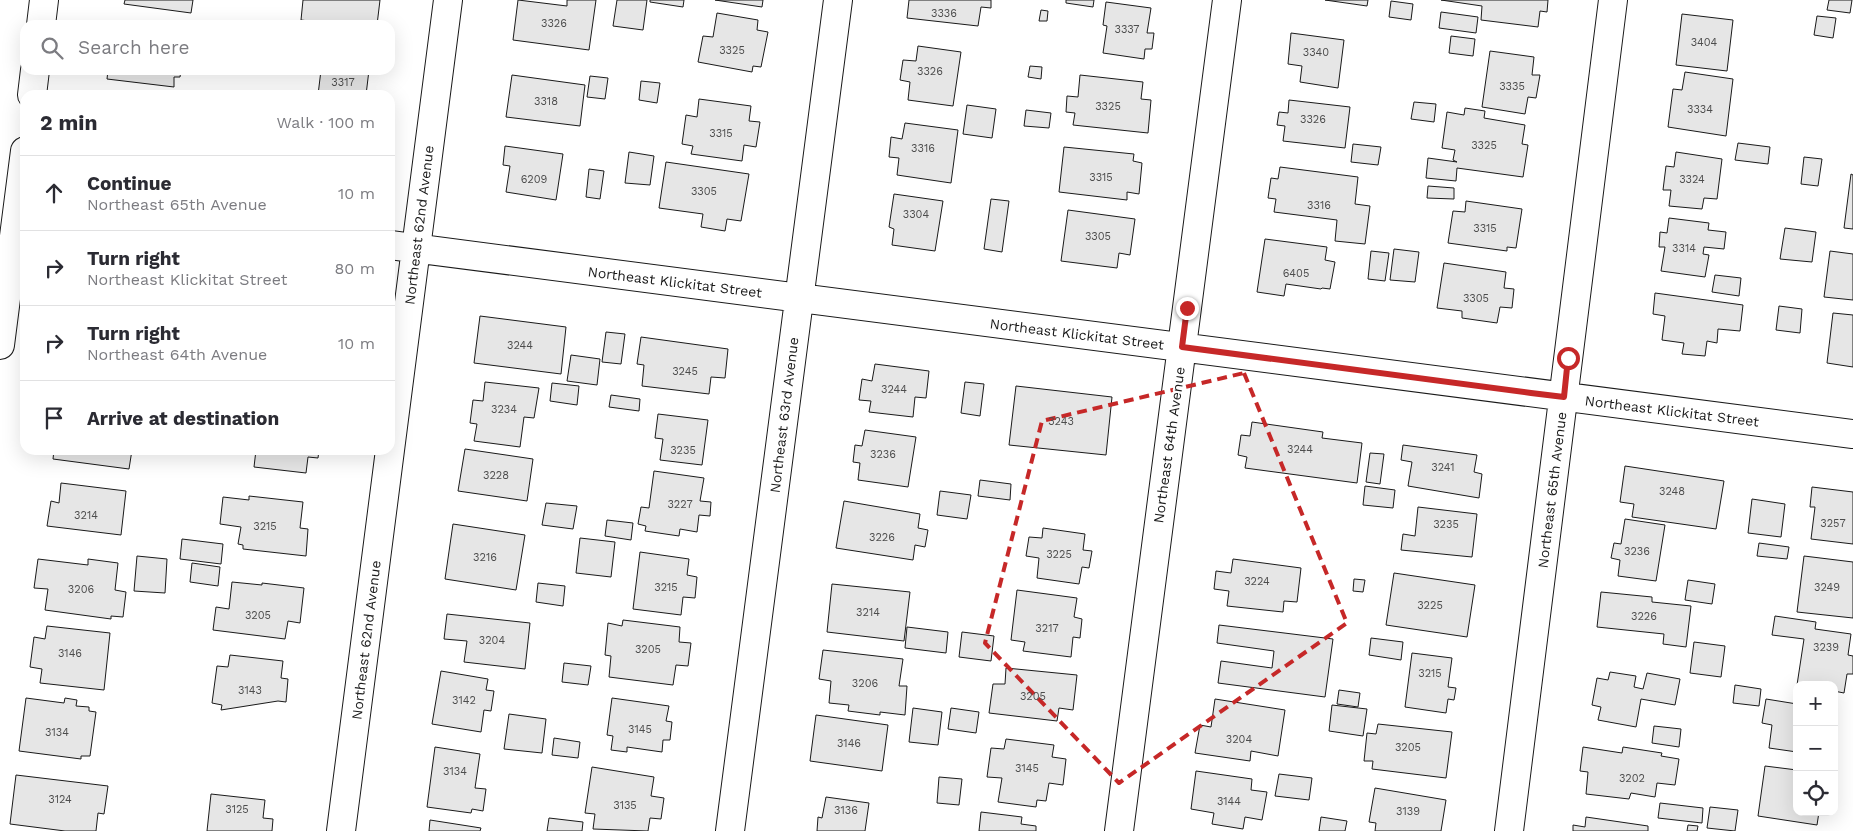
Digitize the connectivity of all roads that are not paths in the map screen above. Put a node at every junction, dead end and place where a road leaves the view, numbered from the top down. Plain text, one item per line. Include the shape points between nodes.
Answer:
1 (44, 0) edge
2 (448, 0) edge
3 (838, 0) edge
4 (1227, 0) edge
5 (1613, 0) edge
6 (42, 20) edge
7 (34, 75) edge
8 (33, 90) edge
9 (20, 174) edge
10 (15, 197) edge
11 (403, 247) edge
12 (799, 298) junction
13 (0, 345) edge
14 (1182, 347) junction
15 (395, 372) edge
16 (1564, 397) junction
17 (1853, 434) edge
18 (389, 455) edge
19 (341, 831) edge
20 (730, 831) edge
21 (1119, 831) edge
22 (1508, 831) edge

1 - 6 street
2 - 11 street, Northeast 62nd Avenue
3 - 12 street, Northeast 63rd Avenue
4 - 14 street, Northeast 64th Avenue
5 - 16 street, Northeast 65th Avenue
7 - 8 street
9 - 10 street
10 - 13 street
11 - 12 street, Northeast Klickitat Street
11 - 15 street, Northeast 62nd Avenue
12 - 14 street, Northeast Klickitat Street
12 - 20 street, Northeast 63rd Avenue
14 - 16 street, Northeast Klickitat Street
14 - 21 street, Northeast 64th Avenue
16 - 17 street, Northeast Klickitat Street
16 - 22 street, Northeast 65th Avenue
18 - 19 street, Northeast 62nd Avenue

